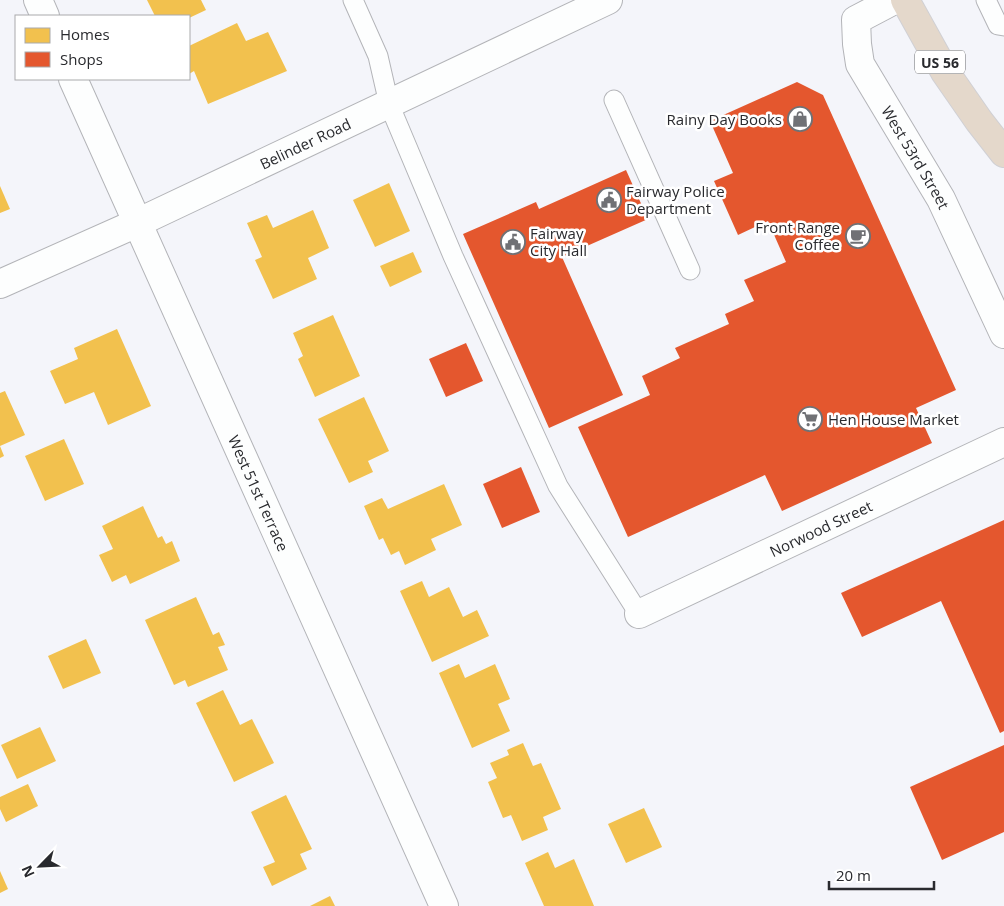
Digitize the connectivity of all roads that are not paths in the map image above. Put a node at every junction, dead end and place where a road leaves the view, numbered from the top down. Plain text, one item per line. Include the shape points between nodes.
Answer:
1 (38, 0) edge
2 (352, 0) edge
3 (608, 0) edge
4 (894, 0) edge
5 (905, 0) edge
6 (986, 0) edge
7 (45, 15) edge
8 (1004, 26) edge
9 (73, 80) edge
10 (614, 100) dead end
11 (389, 104) junction
12 (1004, 153) edge
13 (138, 223) junction
14 (690, 270) dead end
15 (0, 284) edge
16 (1004, 334) edge
17 (1004, 442) edge
18 (639, 614) joint
19 (444, 906) edge

1 - 7 street
2 - 11 lane via 378,56
3 - 11 street, Belinder Road
4 - 16 street, West 53rd Street via 856,20 860,64 941,199
5 - 12 highway, US 56 via 945,72
6 - 8 lane via 998,25
9 - 13 street, West 51st Terrace
10 - 14 lane
11 - 13 street, Belinder Road
11 - 18 lane via 453,256 558,486
13 - 15 street, Belinder Road
13 - 19 street, West 51st Terrace
17 - 18 street, Norwood Street

